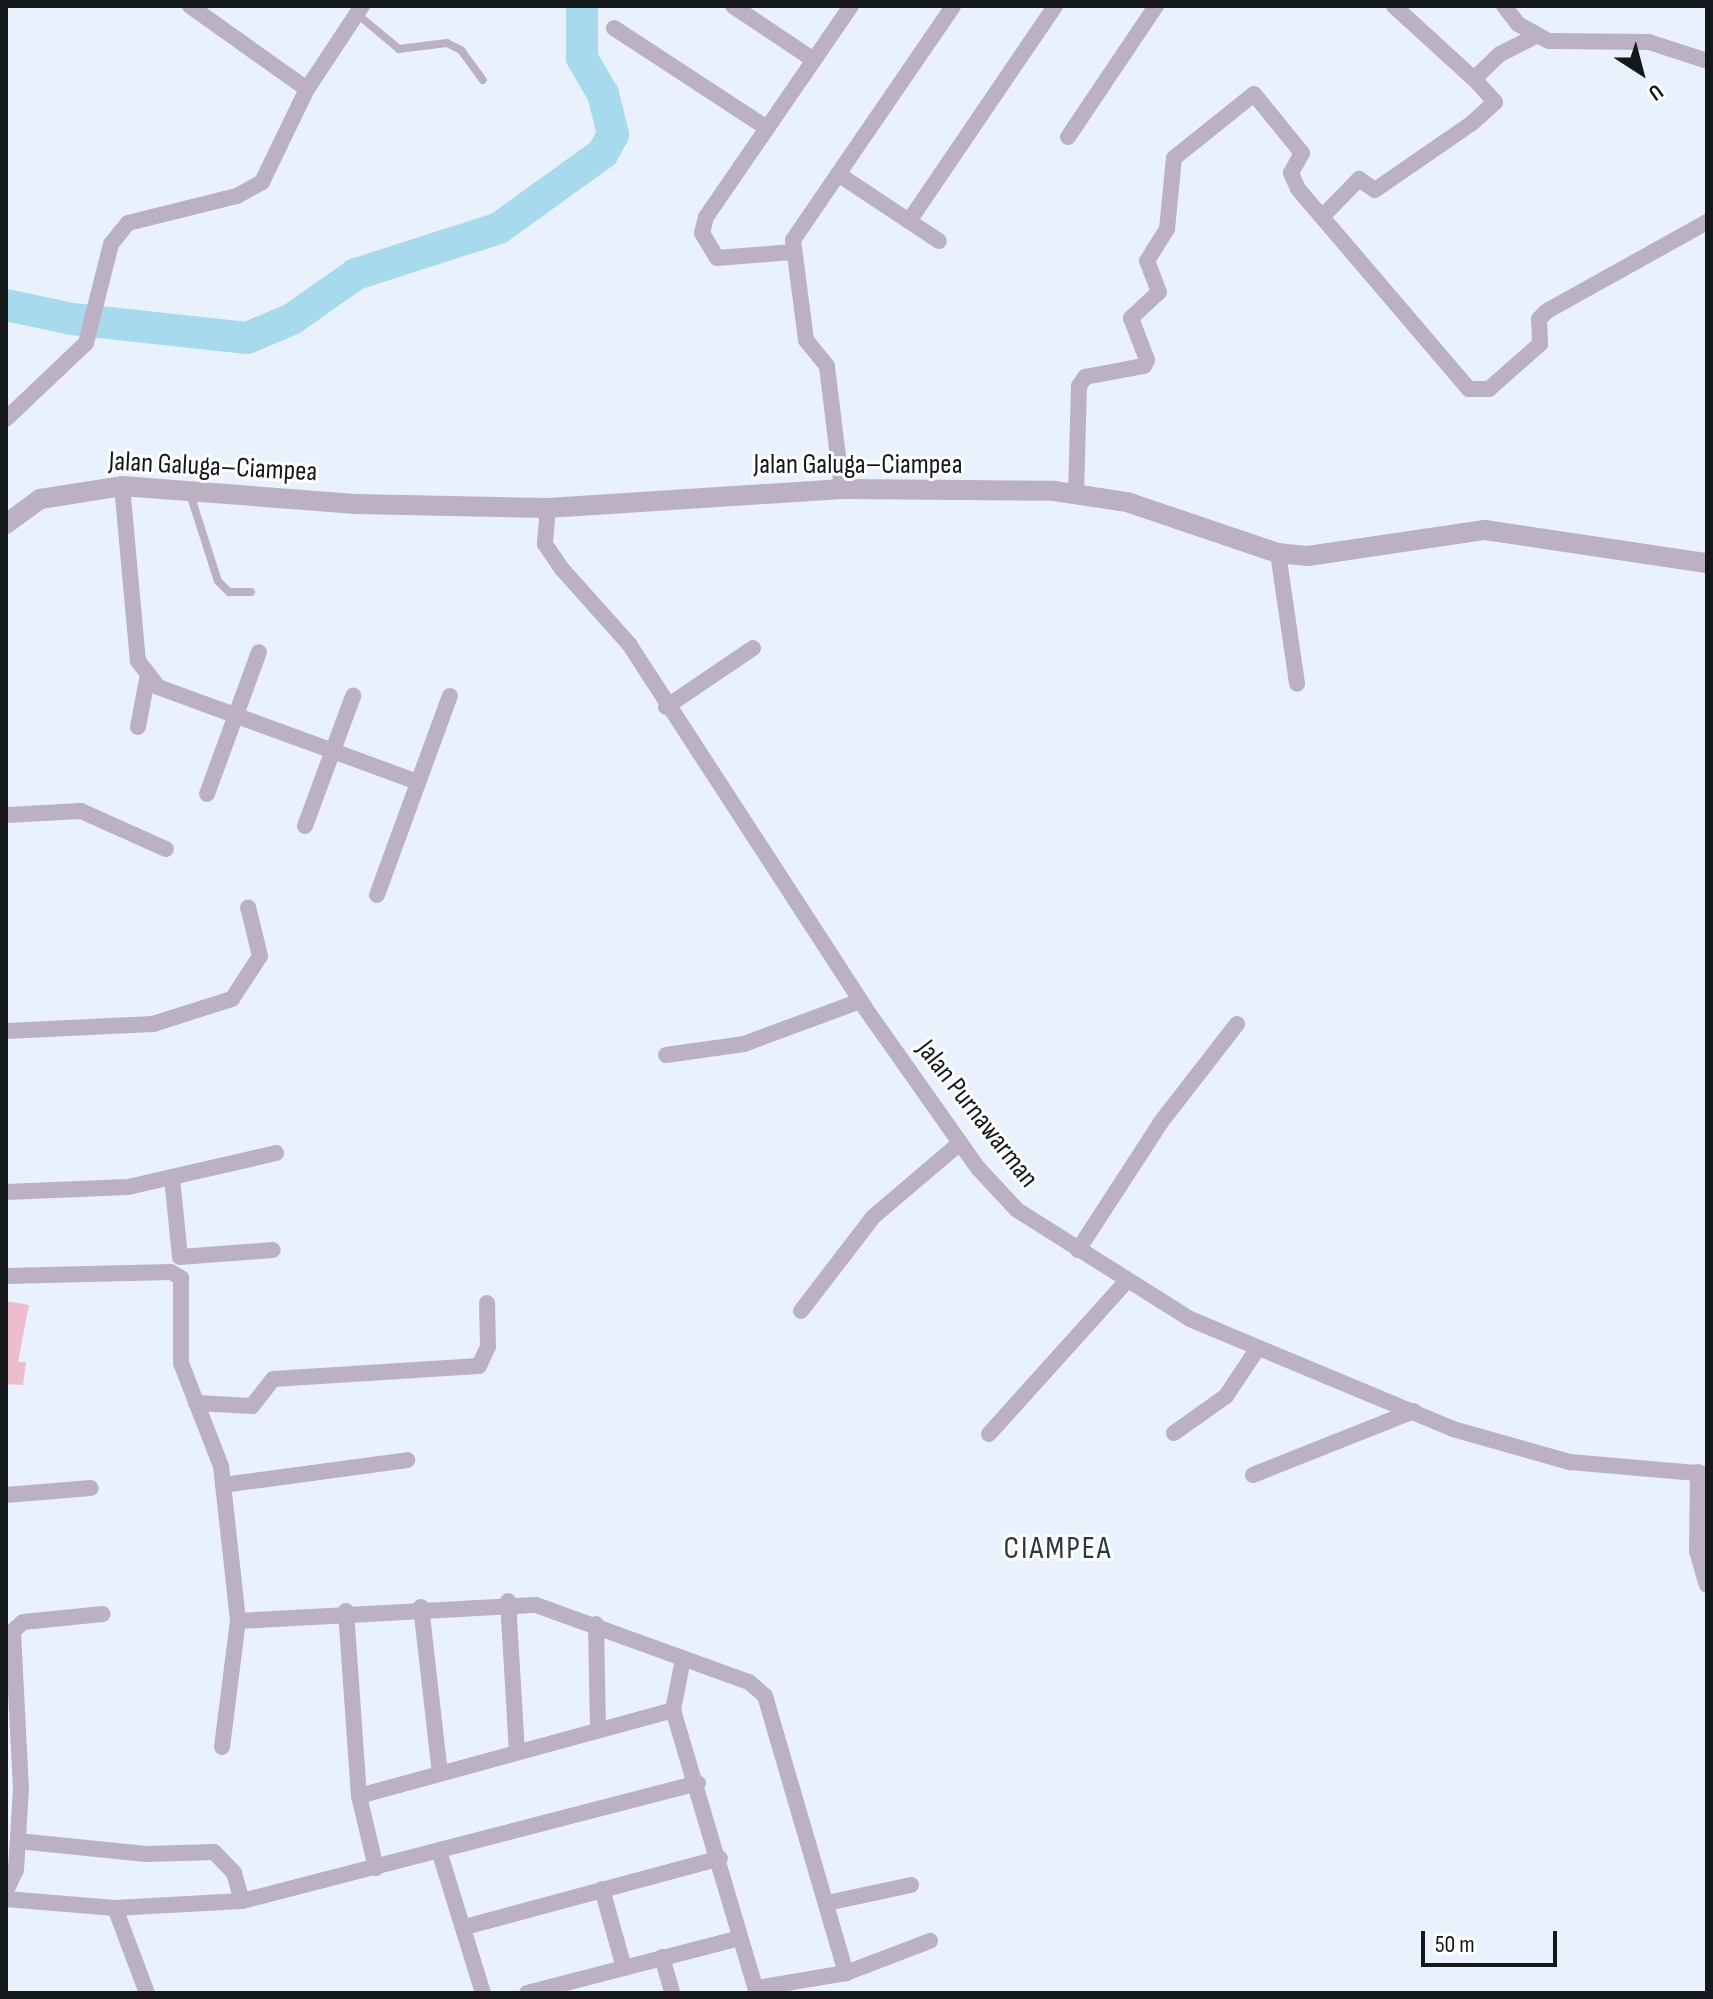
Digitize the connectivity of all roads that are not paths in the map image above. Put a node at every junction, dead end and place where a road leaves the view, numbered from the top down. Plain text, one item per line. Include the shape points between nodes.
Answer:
1 (190, 6) edge
2 (733, 6) edge
3 (851, 6) edge
4 (953, 6) edge
5 (1055, 6) edge
6 (1156, 6) edge
7 (1394, 6) edge
8 (1504, 6) edge
9 (359, 10) edge
10 (614, 28) dead end
11 (1536, 36) junction
12 (814, 60) junction
13 (1707, 61) edge
14 (1474, 79) junction
15 (483, 80) dead end
16 (307, 89) junction
17 (767, 128) junction
18 (1068, 137) dead end
19 (838, 174) junction
20 (1323, 216) junction
21 (909, 221) junction
22 (1707, 222) edge
23 (939, 241) dead end
24 (792, 252) junction
25 (6, 419) edge
26 (122, 486) junction
27 (188, 489) junction
28 (842, 489) junction
29 (1076, 494) junction
30 (548, 508) junction
31 (6, 524) edge
32 (1278, 553) junction
33 (1707, 563) edge
34 (251, 592) dead end
35 (753, 648) dead end
36 (259, 652) dead end
37 (148, 674) junction
38 (1297, 684) dead end
39 (353, 696) dead end
40 (450, 696) dead end
41 (666, 707) junction
42 (237, 716) junction
43 (138, 727) dead end
44 (334, 751) junction
45 (418, 782) junction
46 (207, 794) dead end
47 (6, 815) edge
48 (305, 826) dead end
49 (166, 849) dead end
50 (377, 895) dead end
51 (248, 907) dead end
52 (860, 1001) junction
53 (1237, 1024) dead end
54 (6, 1031) edge
55 (666, 1055) dead end
56 (960, 1143) junction
57 (276, 1153) dead end
58 (172, 1178) junction
59 (6, 1192) edge
60 (273, 1250) dead end
61 (1078, 1250) junction
62 (6, 1276) edge
63 (1127, 1281) junction
64 (487, 1303) dead end
65 (801, 1311) dead end
66 (1258, 1348) junction
67 (196, 1403) junction
68 (1414, 1411) junction
69 (1174, 1433) dead end
70 (989, 1434) dead end
71 (407, 1460) dead end
72 (1703, 1473) edge
73 (1253, 1475) dead end
74 (223, 1485) junction
75 (91, 1488) dead end
76 (6, 1495) edge
77 (1707, 1585) edge
78 (508, 1601) junction
79 (421, 1607) junction
80 (346, 1611) junction
81 (103, 1614) dead end
82 (238, 1621) junction
83 (596, 1624) junction
84 (683, 1659) junction
85 (673, 1710) junction
86 (598, 1730) junction
87 (222, 1747) dead end
88 (517, 1751) junction
89 (440, 1773) junction
90 (698, 1783) junction
91 (359, 1796) junction
92 (18, 1841) junction
93 (440, 1854) junction
94 (720, 1858) junction
95 (376, 1868) junction
96 (911, 1885) dead end
97 (602, 1889) junction
98 (6, 1891) edge
99 (6, 1899) edge
100 (242, 1901) junction
101 (827, 1903) junction
102 (115, 1908) junction
103 (465, 1927) junction
104 (740, 1938) junction
105 (930, 1941) dead end
106 (662, 1957) junction
107 (624, 1968) junction
108 (846, 1973) junction
109 (757, 1991) edge
110 (147, 1993) edge
111 (483, 1993) edge
112 (527, 1993) edge
113 (672, 1993) edge

1 - 16 street
2 - 12 street
3 - 12 street
4 - 19 street
5 - 21 street
6 - 18 street
7 - 14 street
8 - 11 street
9 - 15 lane via 399,49 447,43 461,50
9 - 16 street
10 - 17 street
11 - 13 street via 1649,42
11 - 14 street via 1500,54
12 - 17 street
14 - 20 street via 1495,102 1472,123 1375,190 1359,179
16 - 25 street via 262,182 237,196 128,223 111,244 86,343
17 - 24 street via 702,233 717,258
19 - 21 street
19 - 24 street
20 - 22 street via 1457,381 1481,392 1544,341 1542,314
20 - 29 street via 1291,173 1302,153 1297,142 1254,94 1181,149 1171,166 1167,229 1147,261 1159,292 1131,318 1147,360 1144,366 1085,377 1079,386
21 - 23 street
24 - 28 street via 806,340 827,366
26 - 27 street, Jalan Galuga–Ciampea
26 - 31 street, Jalan Galuga–Ciampea via 40,499
26 - 37 street via 138,661
27 - 30 street, Jalan Galuga–Ciampea via 355,504
27 - 34 lane via 218,581 229,592
28 - 29 street, Jalan Galuga–Ciampea
28 - 30 street, Jalan Galuga–Ciampea
29 - 32 street, Jalan Galuga–Ciampea via 1127,502
30 - 41 street, Jalan Purnawarman via 545,544 629,644
32 - 33 street, Jalan Galuga–Ciampea via 1308,556 1485,530
32 - 38 street
35 - 41 street
36 - 42 street
37 - 42 street via 158,687
37 - 43 street
39 - 44 street
40 - 45 street
41 - 52 street, Jalan Purnawarman
42 - 44 street
42 - 46 street
44 - 45 street
44 - 48 street
45 - 50 street
47 - 49 street via 81,811
51 - 54 street via 260,956 232,999 153,1024
52 - 55 street via 744,1044
52 - 56 street, Jalan Purnawarman
53 - 61 street via 1161,1122
56 - 61 street, Jalan Purnawarman via 1017,1210
56 - 65 street via 873,1217
57 - 58 street
58 - 59 street
58 - 60 street via 180,1257
61 - 63 street, Jalan Purnawarman
62 - 67 street via 171,1272 181,1278 181,1363
63 - 66 street, Jalan Purnawarman
63 - 70 street
64 - 67 street via 488,1347 479,1366 273,1379 252,1406
66 - 68 street, Jalan Purnawarman
66 - 69 street via 1226,1396
67 - 74 street
68 - 72 street, Jalan Purnawarman via 1530,1454
68 - 73 street
71 - 74 street
72 - 77 street via 1697,1551
74 - 82 street
75 - 76 street
78 - 79 street
78 - 83 street
78 - 88 street
79 - 80 street
79 - 89 street
80 - 82 street
80 - 91 street
81 - 92 street via 23,1622 13,1631
82 - 87 street
83 - 84 street
83 - 86 street
84 - 85 street
84 - 101 street via 749,1682 765,1696
85 - 86 street
85 - 90 street
86 - 88 street
88 - 89 street
89 - 91 street
90 - 93 street
90 - 94 street
91 - 95 street
92 - 98 street
92 - 100 street via 131,1853 214,1852 234,1873
93 - 95 street
93 - 103 street
94 - 97 street
94 - 104 street
95 - 100 street
96 - 101 street
97 - 103 street
97 - 107 street
99 - 102 street
100 - 102 street
101 - 108 street
102 - 110 street
103 - 111 street
104 - 106 street
104 - 109 street
105 - 108 street
106 - 107 street
106 - 113 street
107 - 112 street
108 - 109 street

